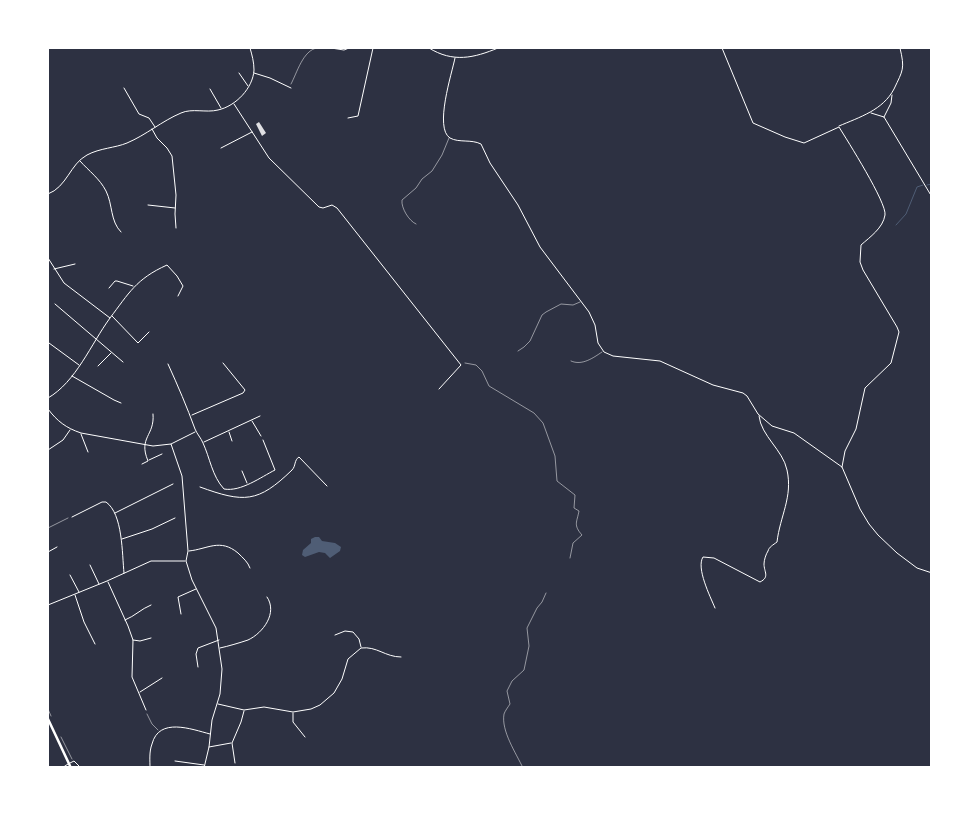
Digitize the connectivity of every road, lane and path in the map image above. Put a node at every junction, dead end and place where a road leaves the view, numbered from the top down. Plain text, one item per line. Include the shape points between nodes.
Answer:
1 (250, 48) edge
2 (321, 48) edge
3 (331, 48) edge
4 (349, 48) edge
5 (373, 48) edge
6 (429, 48) edge
7 (498, 48) edge
8 (722, 48) edge
9 (900, 48) edge
10 (455, 58) junction
11 (239, 73) dead end
12 (254, 73) junction
13 (248, 87) junction
14 (289, 87) joint
15 (124, 88) dead end
16 (210, 89) dead end
17 (892, 94) junction
18 (233, 104) junction
19 (222, 109) junction
20 (870, 113) junction
21 (884, 117) junction
22 (348, 118) dead end
23 (838, 127) junction
24 (155, 128) junction
25 (152, 130) junction
26 (252, 132) junction
27 (449, 137) junction
28 (221, 148) dead end
29 (79, 161) junction
30 (48, 194) edge
31 (932, 197) edge
32 (148, 205) dead end
33 (175, 208) junction
34 (416, 224) dead end
35 (176, 228) dead end
36 (121, 232) dead end
37 (48, 258) edge
38 (75, 264) dead end
39 (54, 269) junction
40 (133, 286) junction
41 (109, 288) dead end
42 (178, 296) dead end
43 (581, 301) junction
44 (55, 304) dead end
45 (112, 316) junction
46 (110, 318) junction
47 (149, 332) dead end
48 (94, 339) junction
49 (49, 343) dead end
50 (518, 351) dead end
51 (604, 352) junction
52 (112, 353) junction
53 (571, 361) dead end
54 (123, 362) dead end
55 (223, 363) dead end
56 (168, 364) dead end
57 (79, 365) junction
58 (462, 365) junction
59 (98, 366) dead end
60 (72, 376) junction
61 (439, 389) dead end
62 (48, 398) edge
63 (121, 403) dead end
64 (48, 409) edge
65 (153, 414) dead end
66 (191, 416) junction
67 (260, 416) dead end
68 (759, 416) junction
69 (252, 420) junction
70 (70, 430) junction
71 (196, 432) junction
72 (228, 432) junction
73 (81, 433) junction
74 (261, 436) dead end
75 (263, 440) dead end
76 (232, 441) dead end
77 (203, 442) junction
78 (144, 444) junction
79 (170, 444) junction
80 (48, 450) edge
81 (88, 452) dead end
82 (162, 454) dead end
83 (148, 461) junction
84 (142, 464) dead end
85 (842, 467) junction
86 (242, 471) dead end
87 (174, 484) dead end
88 (247, 484) junction
89 (328, 486) dead end
90 (200, 487) dead end
91 (222, 487) junction
92 (221, 493) junction
93 (115, 513) junction
94 (72, 516) joint
95 (175, 518) dead end
96 (48, 528) edge
97 (121, 540) junction
98 (57, 546) dead end
99 (188, 551) junction
100 (48, 552) edge
101 (570, 558) dead end
102 (186, 561) junction
103 (90, 565) dead end
104 (250, 568) dead end
105 (932, 573) edge
106 (124, 574) junction
107 (70, 575) dead end
108 (107, 581) junction
109 (99, 584) junction
110 (196, 589) junction
111 (79, 592) junction
112 (546, 593) dead end
113 (74, 594) junction
114 (267, 597) dead end
115 (48, 605) edge
116 (151, 605) dead end
117 (716, 608) dead end
118 (181, 614) dead end
119 (125, 620) junction
120 (335, 635) dead end
121 (151, 638) dead end
122 (133, 640) junction
123 (219, 640) junction
124 (95, 644) dead end
125 (220, 648) junction
126 (361, 648) junction
127 (401, 657) dead end
128 (198, 666) dead end
129 (48, 670) edge
130 (162, 678) dead end
131 (139, 692) junction
132 (48, 696) edge
133 (218, 704) junction
134 (48, 709) edge
135 (146, 710) joint
136 (244, 710) junction
137 (292, 712) junction
138 (51, 717) dead end
139 (48, 720) edge
140 (160, 732) junction
141 (210, 734) junction
142 (61, 737) dead end
143 (305, 737) dead end
144 (232, 743) junction
145 (209, 748) junction
146 (74, 761) junction
147 (175, 761) dead end
148 (235, 763) dead end
149 (70, 766) edge
150 (204, 767) edge
151 (62, 768) edge
152 (81, 768) edge
153 (150, 768) edge
154 (523, 768) edge

1 - 12 street
2 - 3 street
2 - 14 path via 309,52
3 - 4 street
5 - 22 street via 358,116
6 - 10 street
7 - 10 street via 473,57
8 - 23 street via 755,124 804,143
9 - 17 street via 902,71
10 - 27 street via 443,117
11 - 13 street
12 - 13 street
12 - 14 street
13 - 18 street
15 - 24 street via 139,114 149,118
16 - 19 street
17 - 20 street
17 - 21 street
18 - 19 street
18 - 26 street
19 - 24 street via 187,112
20 - 21 street
20 - 23 street
21 - 31 street
23 - 85 street via 885,209 882,223 861,245 860,262 898,332 891,364 865,388 856,429 845,451
24 - 25 street
25 - 29 street via 124,144 88,154
25 - 33 street via 172,156
26 - 28 street
26 - 58 street via 269,158 319,207 337,208
27 - 34 lane via 432,171 402,200 402,207
27 - 43 street via 481,144 540,247
29 - 30 street via 61,186
29 - 36 street via 106,191 114,221
32 - 33 street
33 - 35 street
37 - 39 street
38 - 39 street
39 - 46 street via 67,287
40 - 41 street via 115,281
40 - 42 street via 167,265 183,286
40 - 45 street
43 - 50 lane via 572,305 560,304 546,312 530,341
43 - 51 street via 592,318 598,343
44 - 48 street
45 - 46 street
45 - 47 street via 138,343
46 - 48 street
48 - 52 street
48 - 57 street
49 - 57 street
51 - 53 lane via 583,363
51 - 68 street via 613,356 660,361 713,385 741,391
52 - 54 street
52 - 59 street
55 - 66 street via 245,390 244,393
56 - 66 street
57 - 60 street
58 - 61 street
58 - 101 path via 467,362 476,365 489,386 534,413 543,423 555,456 557,481 575,495 574,508 579,511 576,529 582,535 573,543
60 - 62 street
60 - 63 street
64 - 70 street
65 - 78 street via 153,426
66 - 71 street
67 - 69 street
68 - 85 street via 772,426 794,433
68 - 117 street via 787,470 789,499 778,528 777,542 767,552 765,579 760,582 714,558 703,557 700,565
69 - 72 street
69 - 74 street
70 - 73 street
70 - 80 street via 63,440
71 - 77 street
71 - 79 street
72 - 76 street
72 - 77 street
73 - 78 street
73 - 81 street
75 - 88 street via 275,470
77 - 91 street
78 - 79 street
78 - 83 street
79 - 99 street via 182,476
82 - 83 street
83 - 84 street
85 - 105 street via 869,524 897,553 917,568
86 - 88 street
87 - 93 street
88 - 91 street via 232,490
89 - 92 street via 299,458 292,470 256,497 239,498
90 - 92 street
91 - 92 street
93 - 94 street via 111,505 104,502
93 - 97 street
94 - 96 path
95 - 97 street
97 - 106 street
98 - 100 street
99 - 102 street
99 - 104 street via 216,545 227,547 246,560
102 - 106 street via 151,561
102 - 110 street
103 - 109 street
106 - 108 street
107 - 111 street
108 - 109 street
108 - 119 street
109 - 111 street
110 - 118 street via 179,595
110 - 123 street via 212,617
111 - 113 street
112 - 154 path via 527,628 529,646 524,670 507,691 510,704 504,713 511,747
113 - 115 street
113 - 124 street
114 - 125 street via 270,615 260,630 248,640
116 - 119 street
119 - 122 street
120 - 126 street via 353,632
121 - 122 street
122 - 131 street via 132,677
123 - 125 street
123 - 128 street via 198,648
125 - 133 street via 222,685
126 - 127 street via 374,648 390,656
126 - 137 street via 348,659 338,686 327,700 311,709
129 - 132 street
130 - 131 street
131 - 135 street
133 - 136 street
133 - 141 street
134 - 138 path
135 - 140 path
136 - 137 street via 264,707
136 - 144 street
137 - 143 street via 293,722
139 - 149 highway
140 - 141 street via 176,726
140 - 153 street via 152,741
141 - 145 street
142 - 146 path
144 - 145 street
144 - 148 street
145 - 150 street
146 - 149 street
146 - 152 street
147 - 150 street
149 - 151 street

